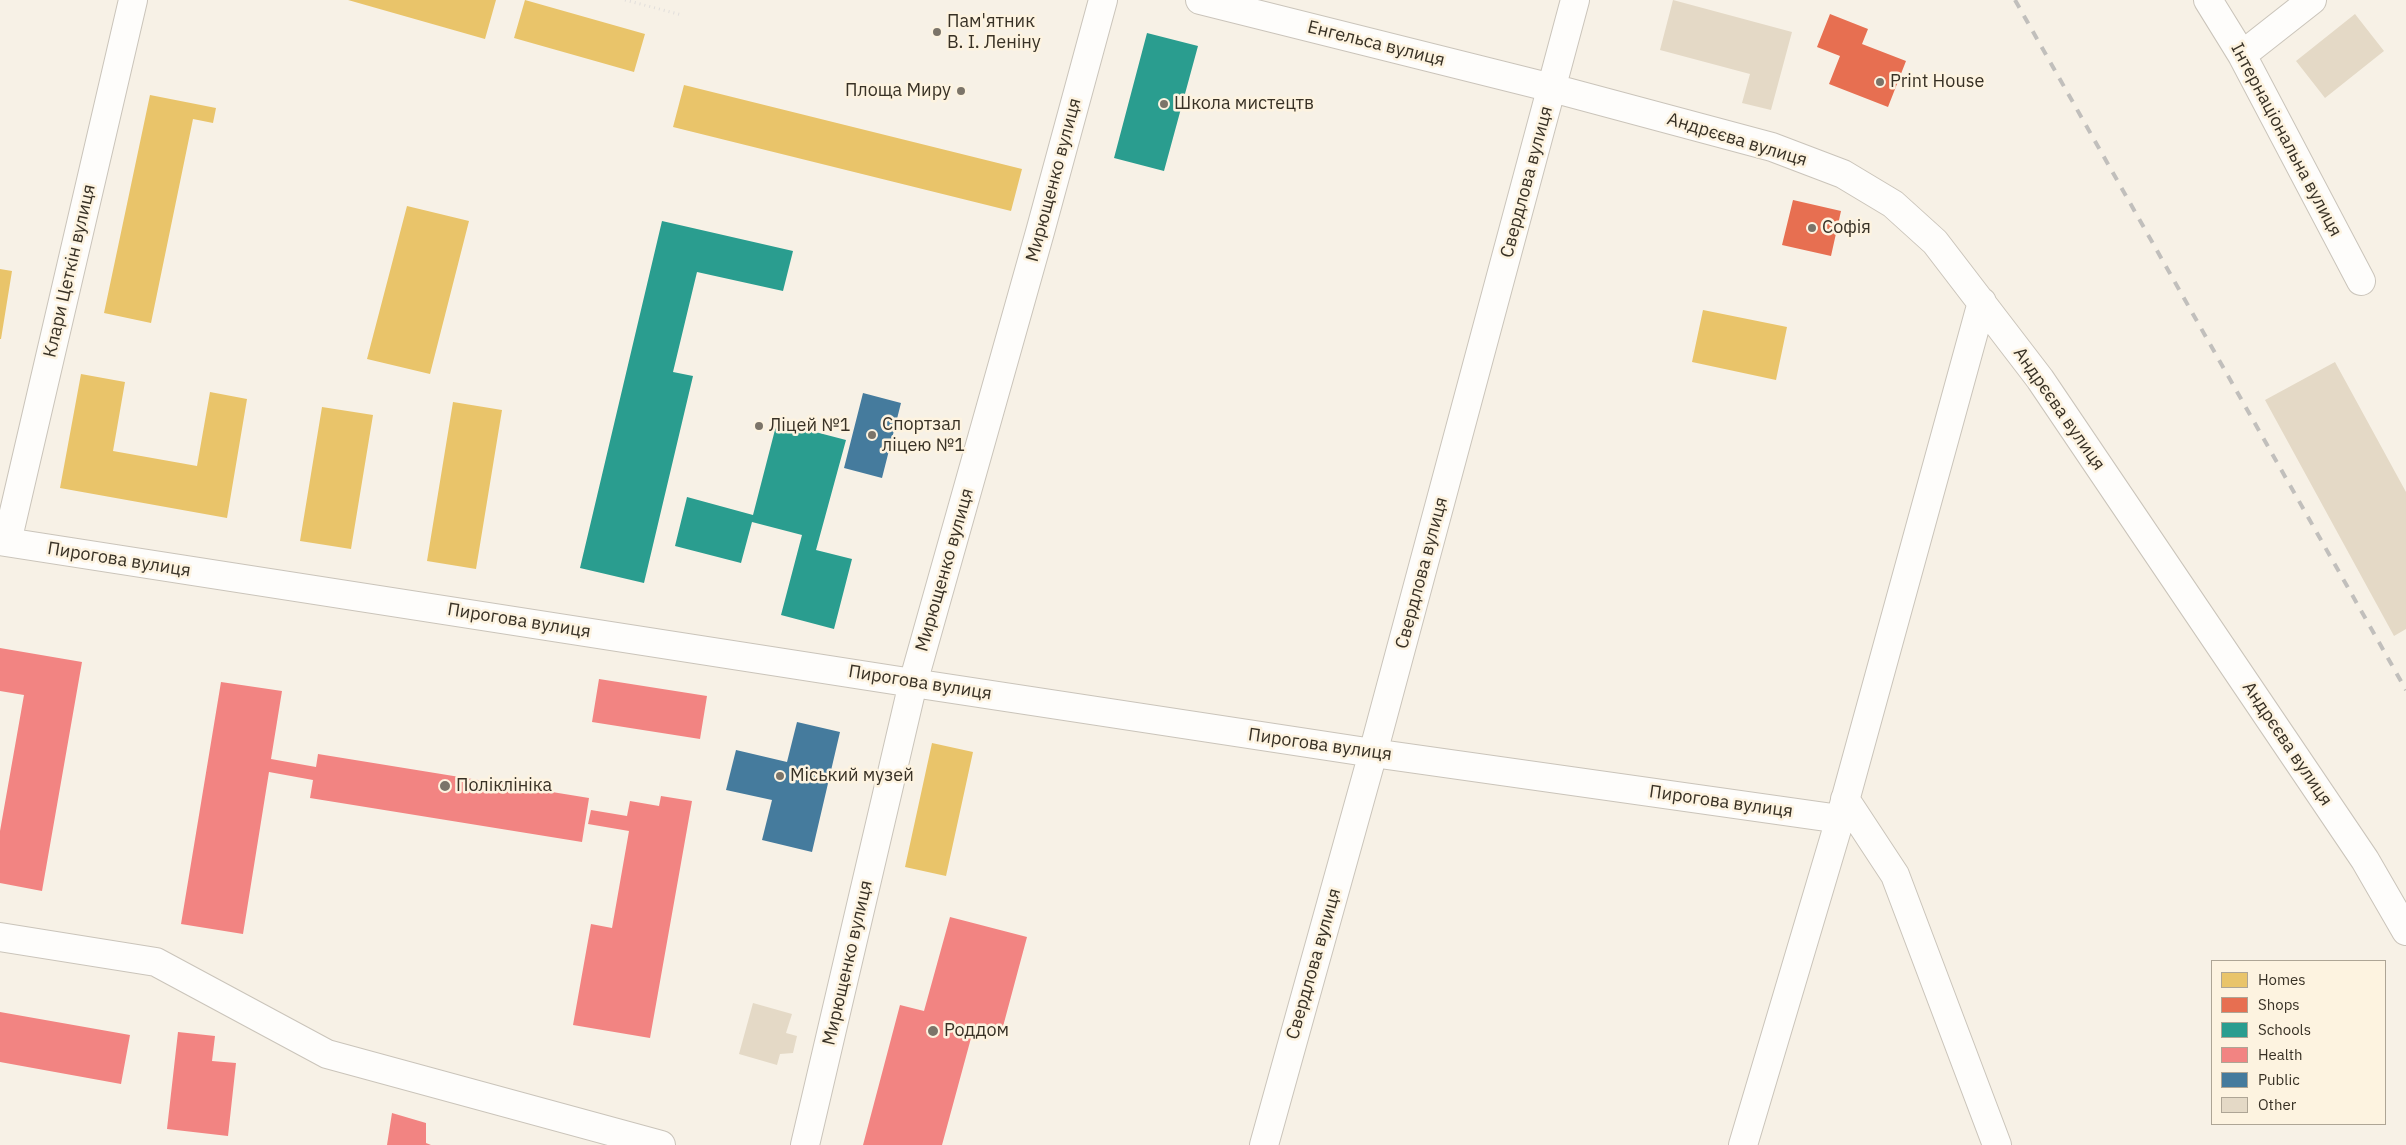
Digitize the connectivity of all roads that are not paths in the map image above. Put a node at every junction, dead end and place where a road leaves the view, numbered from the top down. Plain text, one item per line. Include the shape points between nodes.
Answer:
1 (133, 0) edge
2 (1103, 0) edge
3 (1200, 0) edge
4 (1575, 0) edge
5 (2208, 0) edge
6 (2312, 0) edge
7 (2242, 55) junction
8 (1552, 88) junction
9 (2361, 281) dead end
10 (1982, 302) junction
11 (4, 542) edge
12 (913, 683) junction
13 (1373, 753) junction
14 (1843, 809) junction
15 (2406, 931) edge
16 (0, 937) edge
17 (661, 1145) edge
18 (805, 1145) edge
19 (1264, 1145) edge
20 (1743, 1145) edge
21 (1997, 1145) edge

1 - 11 street, Клари Цеткін вулиця
2 - 12 street, Мирющенко вулиця
3 - 8 street, Енгельса вулиця
4 - 8 street, Свердлова вулиця
5 - 7 street, Інтернаціональна вулиця
6 - 7 street
7 - 9 street, Інтернаціональна вулиця
8 - 10 street, Андрєєва вулиця via 1772,147 1843,174 1893,204 1935,242
8 - 13 street, Свердлова вулиця
10 - 14 street
10 - 15 street, Андрєєва вулиця via 2040,379 2365,860
11 - 12 street, Пирогова вулиця
12 - 13 street, Пирогова вулиця
12 - 18 street, Мирющенко вулиця
13 - 14 street, Пирогова вулиця
13 - 19 street, Свердлова вулиця
14 - 20 street
14 - 21 street via 1895,875
16 - 17 street via 156,962 327,1054

